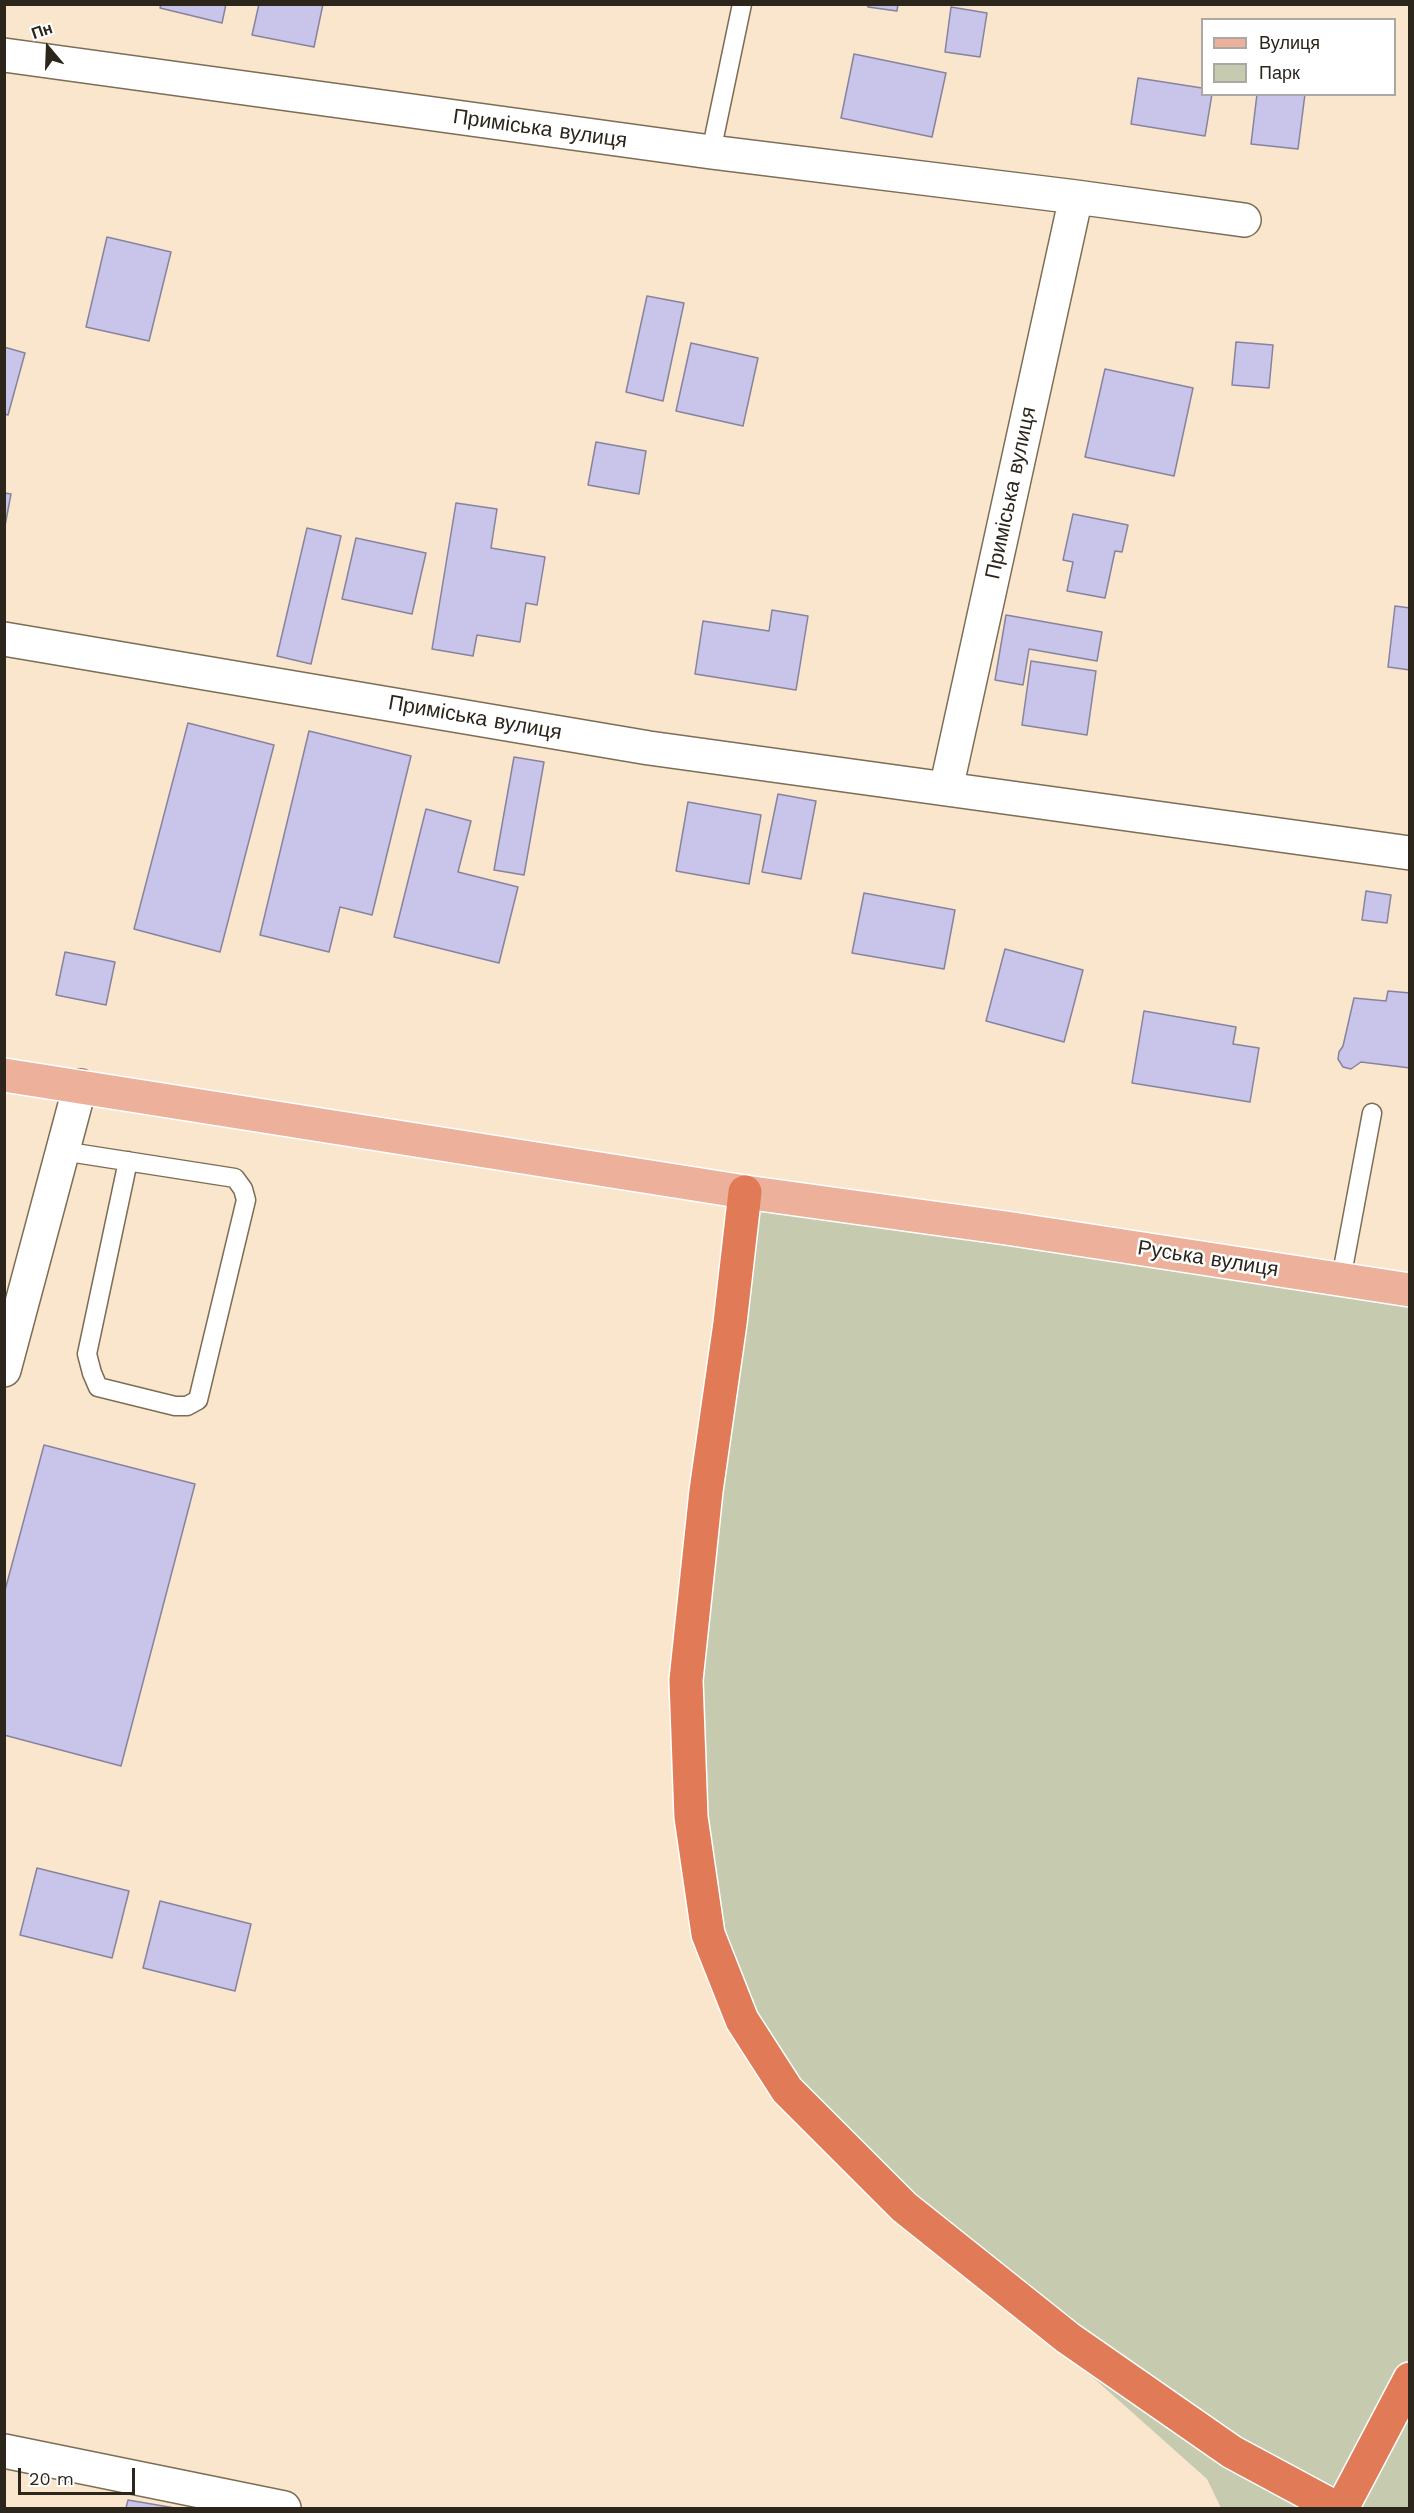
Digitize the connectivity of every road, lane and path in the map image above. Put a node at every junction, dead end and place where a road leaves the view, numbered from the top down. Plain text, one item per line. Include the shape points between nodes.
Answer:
1 (742, 4) edge
2 (4, 55) edge
3 (711, 152) junction
4 (1076, 197) junction
5 (1244, 220) dead end
6 (4, 639) edge
7 (946, 789) junction
8 (1410, 853) edge
9 (4, 1075) edge
10 (80, 1086) junction
11 (1372, 1113) dead end
12 (62, 1151) junction
13 (128, 1161) junction
14 (745, 1192) junction
15 (1341, 1279) junction
16 (1410, 1290) edge
17 (4, 1370) edge
18 (1410, 2379) edge
19 (4, 2451) edge
20 (284, 2508) edge
21 (1336, 2508) edge
22 (1342, 2508) edge

1 - 3 lane
2 - 3 street, Приміська вулиця
3 - 4 street, Приміська вулиця
4 - 5 street, Приміська вулиця
4 - 7 street, Приміська вулиця
6 - 7 street, Приміська вулиця via 649,748
7 - 8 street, Приміська вулиця
9 - 10 main road, Руська вулиця
10 - 12 street
10 - 14 main road, Руська вулиця
11 - 15 lane
12 - 13 lane
12 - 17 street
13 - 13 lane via 87,1354 99,1387 187,1406 198,1400 246,1200 234,1178
14 - 15 main road, Руська вулиця
14 - 21 highway via 686,1680 691,1817 708,1934 742,2020 787,2090 904,2207 1068,2338 1232,2452
15 - 16 main road, Руська вулиця
18 - 22 highway
19 - 20 street

